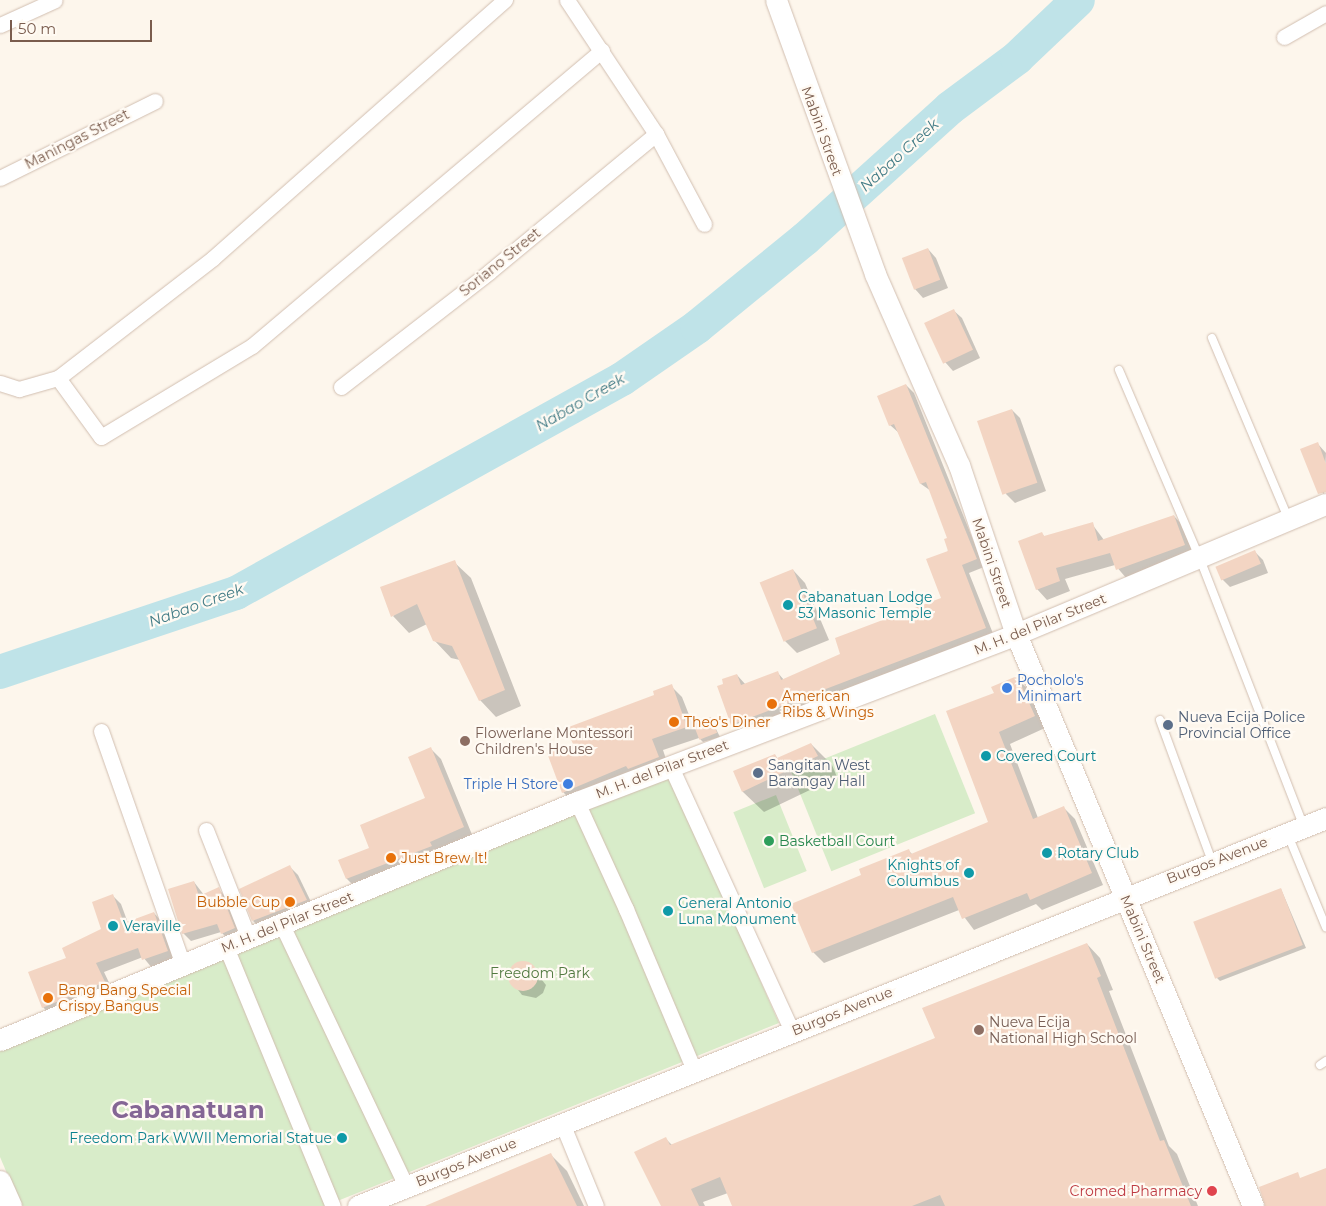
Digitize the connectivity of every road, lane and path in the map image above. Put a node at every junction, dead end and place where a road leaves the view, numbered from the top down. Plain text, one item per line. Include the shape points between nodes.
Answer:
1 (55, 0) edge
2 (504, 0) edge
3 (567, 0) edge
4 (776, 0) edge
5 (1326, 13) edge
6 (0, 25) edge
7 (1284, 37) dead end
8 (602, 50) junction
9 (155, 101) dead end
10 (656, 134) junction
11 (0, 178) edge
12 (704, 224) dead end
13 (1212, 338) dead end
14 (1119, 370) dead end
15 (58, 378) junction
16 (0, 383) edge
17 (341, 387) dead end
18 (1326, 504) edge
19 (1289, 520) junction
20 (1200, 559) junction
21 (1016, 634) junction
22 (1160, 720) dead end
23 (101, 731) dead end
24 (671, 767) junction
25 (577, 802) junction
26 (1326, 818) edge
27 (206, 830) dead end
28 (1296, 830) junction
29 (1212, 863) junction
30 (1125, 896) junction
31 (282, 925) junction
32 (1326, 928) edge
33 (248, 938) junction
34 (226, 947) junction
35 (183, 965) junction
36 (792, 1031) junction
37 (0, 1040) edge
38 (694, 1070) junction
39 (564, 1128) dead end
40 (0, 1181) edge
41 (406, 1186) junction
42 (11, 1206) edge
43 (333, 1206) edge
44 (358, 1206) edge
45 (596, 1206) edge
46 (1253, 1206) edge

1 - 6 street
2 - 15 street via 213,258
3 - 8 street
4 - 21 main road, Mabini Street via 875,274 959,465
5 - 7 street
8 - 10 street
8 - 15 street via 252,346 236,356 101,437
9 - 11 street, Maningas Street
10 - 12 street
10 - 17 street, Soriano Street via 489,272
13 - 19 lane
14 - 20 lane
15 - 16 street via 19,389
18 - 19 main road, M. H. del Pilar Street
19 - 20 main road, M. H. del Pilar Street
20 - 21 main road, M. H. del Pilar Street
20 - 28 lane
21 - 24 main road, M. H. del Pilar Street
21 - 30 main road, Mabini Street
22 - 29 lane
23 - 35 street
24 - 25 main road, M. H. del Pilar Street
24 - 36 street
25 - 31 main road, M. H. del Pilar Street
25 - 38 street
26 - 28 main road, Burgos Avenue
27 - 33 street
28 - 29 main road, Burgos Avenue
28 - 32 lane
29 - 30 main road, Burgos Avenue
30 - 36 main road, Burgos Avenue
30 - 46 main road, Mabini Street
31 - 33 main road, M. H. del Pilar Street
31 - 41 street
33 - 34 main road, M. H. del Pilar Street
34 - 35 main road, M. H. del Pilar Street
34 - 43 street
35 - 37 main road, M. H. del Pilar Street
36 - 38 main road, Burgos Avenue
38 - 41 main road, Burgos Avenue
39 - 45 street
40 - 42 main road
41 - 44 main road, Burgos Avenue

